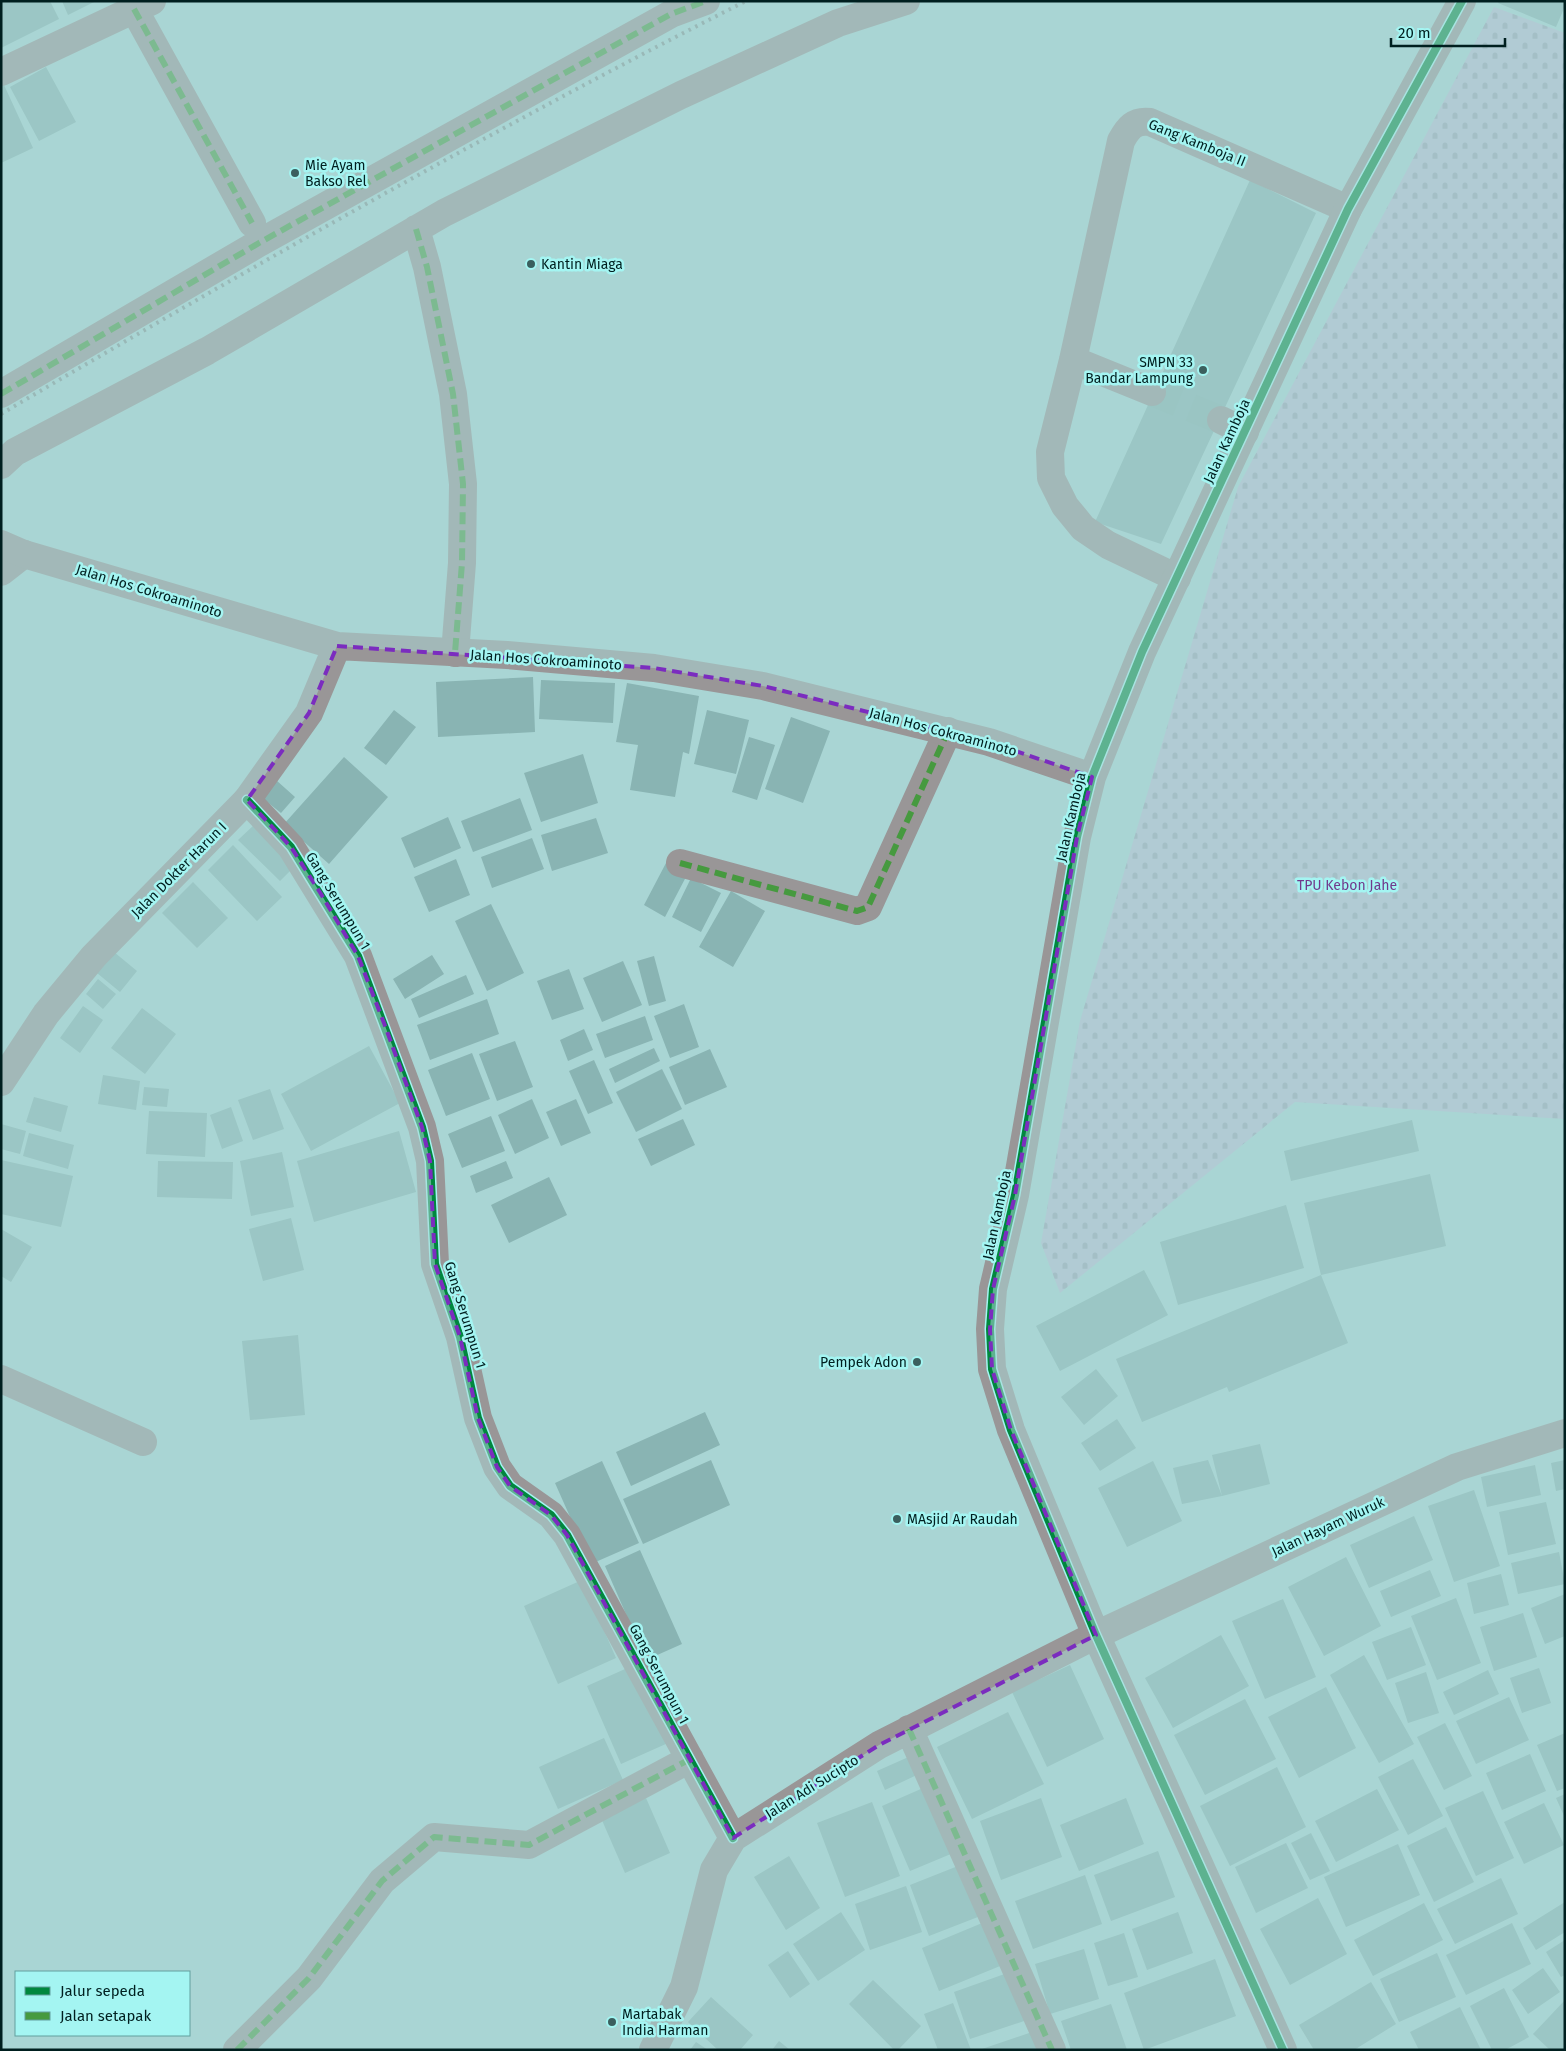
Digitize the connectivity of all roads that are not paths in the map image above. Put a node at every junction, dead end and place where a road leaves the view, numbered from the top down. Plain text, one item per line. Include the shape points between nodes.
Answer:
1 (706, 1) edge
2 (906, 1) edge
3 (1462, 1) edge
4 (143, 5) edge
5 (1, 72) edge
6 (1348, 209) junction
7 (252, 223) dead end
8 (416, 229) junction
9 (1073, 360) junction
10 (1152, 392) tunnel mouth
11 (1, 394) edge
12 (1221, 420) tunnel mouth
13 (1245, 432) junction
14 (1, 465) edge
15 (12, 549) edge
16 (1, 572) edge
17 (1178, 578) junction
18 (337, 646) junction
19 (455, 653) junction
20 (948, 731) junction
21 (1092, 777) junction
22 (247, 800) junction
23 (680, 863) dead end
24 (1, 1082) edge
25 (1, 1380) edge
26 (1565, 1433) edge
27 (143, 1442) dead end
28 (1096, 1634) junction
29 (908, 1729) junction
30 (690, 1759) junction
31 (733, 1838) junction
32 (237, 2050) edge
33 (653, 2050) edge
34 (1052, 2050) edge
35 (1283, 2050) edge

1 - 11 street via 671,14 268,238
2 - 8 street via 838,23 682,95
3 - 6 street, Jalan Kamboja
4 - 5 street
4 - 7 street
6 - 9 street, Gang Kamboja II via 1150,122 1139,121 1128,128 1121,141
6 - 13 street, Jalan Kamboja
8 - 14 street via 206,351 15,452
8 - 19 street via 453,394 464,484
9 - 10 street
9 - 17 street, Gang Kamboja II via 1050,452 1051,478 1065,506 1083,528 1108,544
12 - 13 street
13 - 17 street, Jalan Kamboja
15 - 16 street
15 - 18 street, Jalan Hos Cokroaminoto
17 - 21 street, Jalan Kamboja via 1142,652
18 - 19 street, Jalan Hos Cokroaminoto
18 - 22 street, Jalan Dokter Harun I via 309,713
19 - 20 street, Jalan Hos Cokroaminoto via 663,669 763,686
20 - 21 street, Jalan Hos Cokroaminoto
20 - 23 street via 868,907 857,911
21 - 28 street, Jalan Kamboja via 1077,837 1015,1195 993,1289 990,1329 992,1369 1011,1430
22 - 24 street, Jalan Dokter Harun I via 94,956 46,1014
22 - 30 street, Gang Serumpun 1 via 291,847 358,956 422,1127 430,1161 435,1264 460,1337 478,1418 497,1467 510,1486 551,1515 567,1535
25 - 27 street
26 - 28 street, Jalan Hayam Wuruk via 1457,1466
28 - 29 street, Jalan Adi Sucipto
28 - 35 street, Jalan Kamboja
29 - 31 street, Jalan Adi Sucipto via 879,1744
29 - 34 street
30 - 31 street, Gang Serumpun 1
30 - 32 street via 529,1845 434,1836 382,1881 309,1978
31 - 33 street, Jalan Adi Sucipto via 714,1870 684,1987

